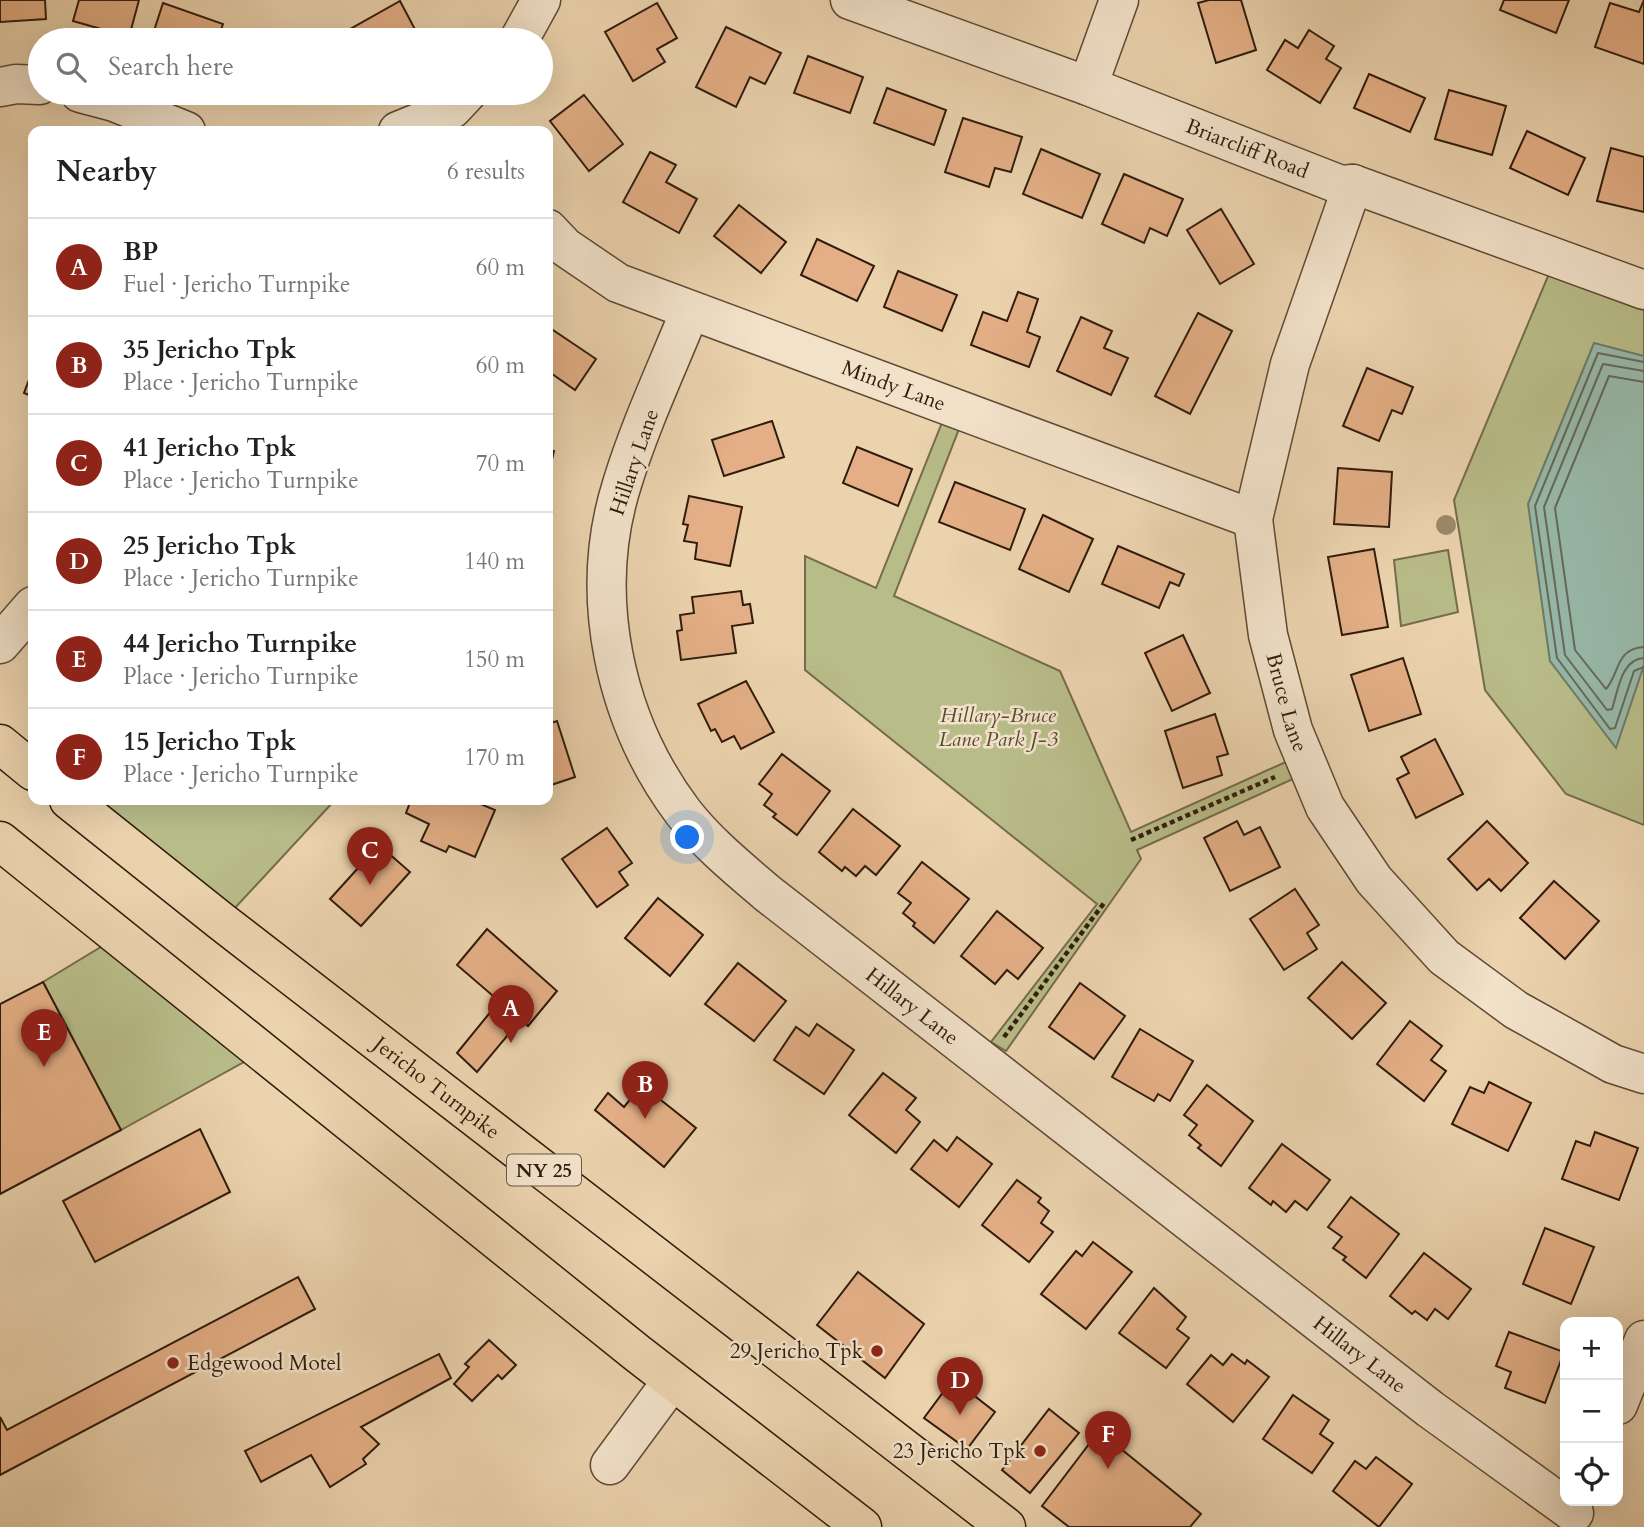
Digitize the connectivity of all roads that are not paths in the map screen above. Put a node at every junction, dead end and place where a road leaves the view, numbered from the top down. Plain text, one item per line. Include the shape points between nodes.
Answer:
1 (541, 0) edge
2 (850, 0) edge
3 (1119, 0) edge
4 (526, 28) edge
5 (28, 84) edge
6 (1088, 86) junction
7 (0, 87) edge
8 (121, 105) edge
9 (462, 111) edge
10 (174, 126) edge
11 (414, 126) edge
12 (1353, 184) junction
13 (553, 234) edge
14 (1644, 290) edge
15 (690, 311) junction
16 (1253, 519) junction
17 (28, 612) edge
18 (0, 644) edge
19 (0, 744) edge
20 (28, 767) edge
21 (75, 805) edge
22 (0, 841) edge
23 (1644, 1074) edge
24 (1644, 1340) edge
25 (672, 1381) junction
26 (1623, 1392) edge
27 (610, 1465) dead end
28 (1574, 1513) edge
29 (862, 1527) edge
30 (1006, 1527) edge

1 - 4 street
2 - 6 street, Briarcliff Road
3 - 6 street
5 - 7 street
6 - 12 street, Briarcliff Road via 1341,185
8 - 10 street
9 - 11 street
12 - 14 street, Briarcliff Road
12 - 16 street, Bruce Lane via 1290,364
13 - 15 street, Mindy Lane via 618,283
15 - 16 street, Mindy Lane
15 - 28 street, Hillary Lane via 622,484 607,588 610,640 629,716 684,813 767,893 1430,1409
16 - 23 street, Bruce Lane via 1268,635 1293,730 1325,807 1374,880 1444,957 1516,1010 1613,1064
17 - 18 street
19 - 20 main road
21 - 30 main road, Jericho Turnpike / NY 25
22 - 25 main road
24 - 26 street
25 - 27 street
25 - 29 main road

